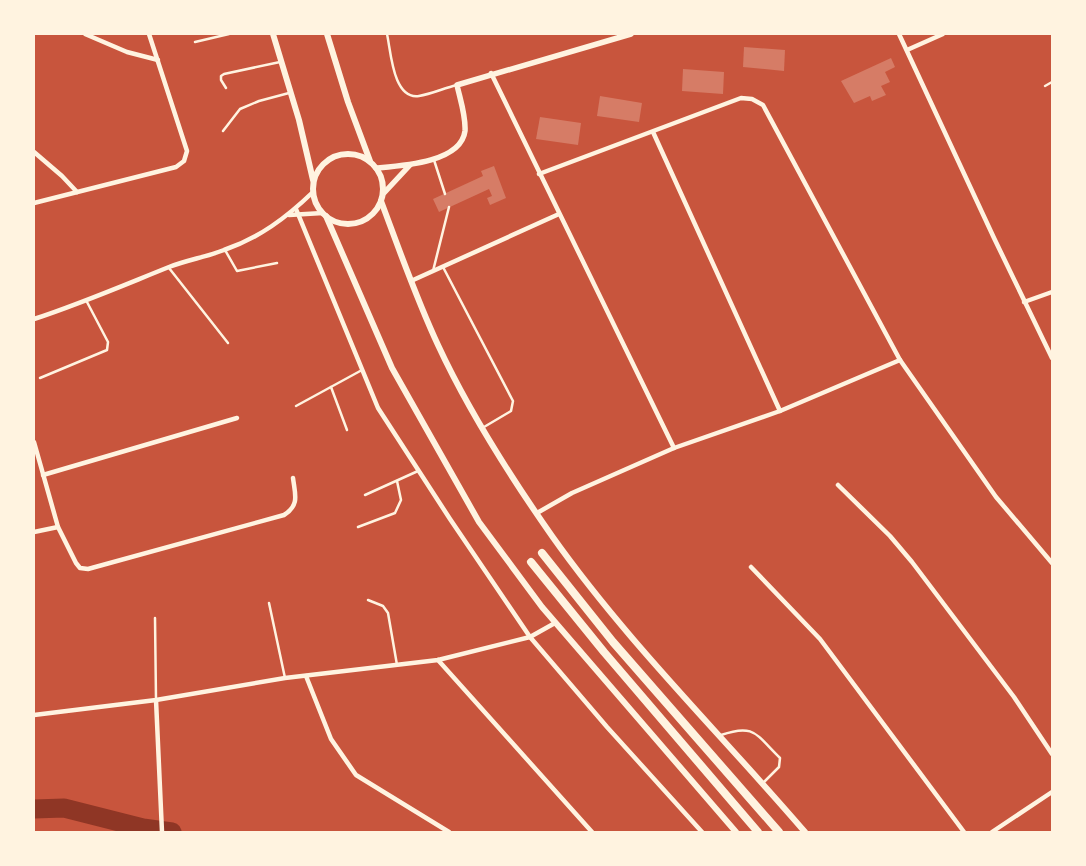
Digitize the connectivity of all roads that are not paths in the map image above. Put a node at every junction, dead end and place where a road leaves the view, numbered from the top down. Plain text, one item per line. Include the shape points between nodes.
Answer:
1 (85, 34) edge
2 (150, 34) edge
3 (229, 34) edge
4 (273, 34) edge
5 (327, 34) edge
6 (387, 34) edge
7 (631, 34) edge
8 (900, 34) edge
9 (943, 34) edge
10 (196, 42) dead end
11 (908, 50) junction
12 (158, 60) junction
13 (281, 61) junction
14 (491, 74) junction
15 (1052, 82) edge
16 (456, 85) junction
17 (1045, 86) dead end
18 (226, 88) dead end
19 (291, 93) junction
20 (223, 131) dead end
21 (653, 132) junction
22 (34, 152) edge
23 (433, 159) junction
24 (370, 162) junction
25 (410, 166) junction
26 (376, 168) junction
27 (539, 174) junction
28 (314, 181) junction
29 (77, 192) junction
30 (313, 192) junction
31 (445, 194) dead end
32 (382, 198) junction
33 (34, 203) edge
34 (449, 207) dead end
35 (296, 209) junction
36 (559, 214) junction
37 (289, 215) junction
38 (298, 215) junction
39 (324, 215) junction
40 (225, 250) junction
41 (277, 263) dead end
42 (168, 267) junction
43 (443, 267) junction
44 (432, 272) junction
45 (411, 282) junction
46 (1052, 292) edge
47 (87, 302) junction
48 (1024, 302) junction
49 (34, 320) edge
50 (228, 343) dead end
51 (1052, 358) edge
52 (900, 360) junction
53 (362, 370) junction
54 (40, 378) dead end
55 (331, 386) junction
56 (296, 406) dead end
57 (780, 411) junction
58 (237, 418) dead end
59 (483, 428) junction
60 (347, 430) dead end
61 (34, 442) edge
62 (674, 448) junction
63 (36, 459) edge
64 (419, 471) junction
65 (44, 475) junction
66 (293, 478) dead end
67 (397, 481) junction
68 (838, 485) dead end
69 (365, 495) dead end
70 (537, 513) junction
71 (58, 527) junction
72 (358, 527) dead end
73 (34, 532) edge
74 (542, 553) dead end
75 (531, 562) dead end
76 (1052, 563) edge
77 (751, 567) dead end
78 (368, 600) dead end
79 (269, 603) dead end
80 (155, 618) dead end
81 (556, 623) junction
82 (530, 637) junction
83 (438, 660) junction
84 (397, 666) junction
85 (306, 676) junction
86 (285, 678) junction
87 (156, 700) junction
88 (34, 715) edge
89 (720, 736) junction
90 (1052, 754) edge
91 (763, 783) junction
92 (1052, 792) edge
93 (162, 832) edge
94 (449, 832) edge
95 (592, 832) edge
96 (702, 832) edge
97 (736, 832) edge
98 (758, 832) edge
99 (779, 832) edge
100 (805, 832) edge
101 (964, 832) edge
102 (992, 832) edge

1 - 12 street via 127,52
2 - 12 street
3 - 10 lane
4 - 13 main road
5 - 24 main road
6 - 16 lane via 397,82 402,90 418,96
7 - 14 street
8 - 11 street
9 - 11 street
11 - 48 street
12 - 29 street via 187,151 184,161 176,167
13 - 18 lane via 224,74 221,80
13 - 19 main road
14 - 16 street
14 - 27 street
15 - 17 lane
16 - 23 street via 465,121 463,137 455,149
19 - 20 lane via 240,109
19 - 28 main road
21 - 27 street
21 - 52 street via 741,98 763,105
21 - 57 street
22 - 29 street
23 - 25 street
23 - 31 lane
24 - 26 main road
24 - 28 main road via 354,154 342,154 322,165
25 - 26 street
25 - 32 street
26 - 32 main road via 383,185
27 - 36 street
28 - 30 main road
29 - 33 street
30 - 35 street
30 - 39 main road via 314,200
32 - 39 main road via 370,216 358,223 344,224
32 - 45 main road
34 - 44 lane
35 - 37 street
35 - 38 street
36 - 43 street
36 - 62 street
37 - 38 street
37 - 40 street via 266,231
38 - 39 street
38 - 53 street
39 - 81 main road via 392,368 422,422 479,522
40 - 41 lane via 237,271
40 - 42 street
42 - 47 street
42 - 50 lane
43 - 44 street
43 - 59 lane via 514,400 511,411
44 - 45 street
45 - 59 main road via 438,344
46 - 48 street
47 - 49 street
47 - 54 lane via 108,342 107,350
48 - 51 street
52 - 57 street
52 - 76 street via 996,497
53 - 55 lane
53 - 64 street via 378,408
55 - 56 lane
55 - 60 lane
57 - 62 street
58 - 65 street
59 - 70 main road
61 - 63 street
62 - 70 street via 572,492
63 - 65 street
64 - 67 lane
64 - 82 street
65 - 71 street
66 - 71 street via 296,500 293,509 284,515 88,570 76,563
67 - 69 lane
67 - 72 lane via 401,500 395,513
68 - 90 street via 912,562 1014,697
70 - 89 main road via 628,632
71 - 73 street
74 - 99 highway via 613,642
75 - 98 highway via 610,660
77 - 101 street via 820,639
78 - 84 lane via 383,606 388,612
79 - 86 lane
80 - 87 lane
81 - 82 street
81 - 97 main road
82 - 83 street
82 - 96 street
83 - 84 street
83 - 95 street
84 - 85 street
85 - 86 street
85 - 94 street via 331,739 356,775
86 - 87 street
87 - 88 street
87 - 93 street
89 - 91 main road
89 - 91 lane via 740,729 752,731 780,758 779,767
91 - 100 main road
92 - 102 street

